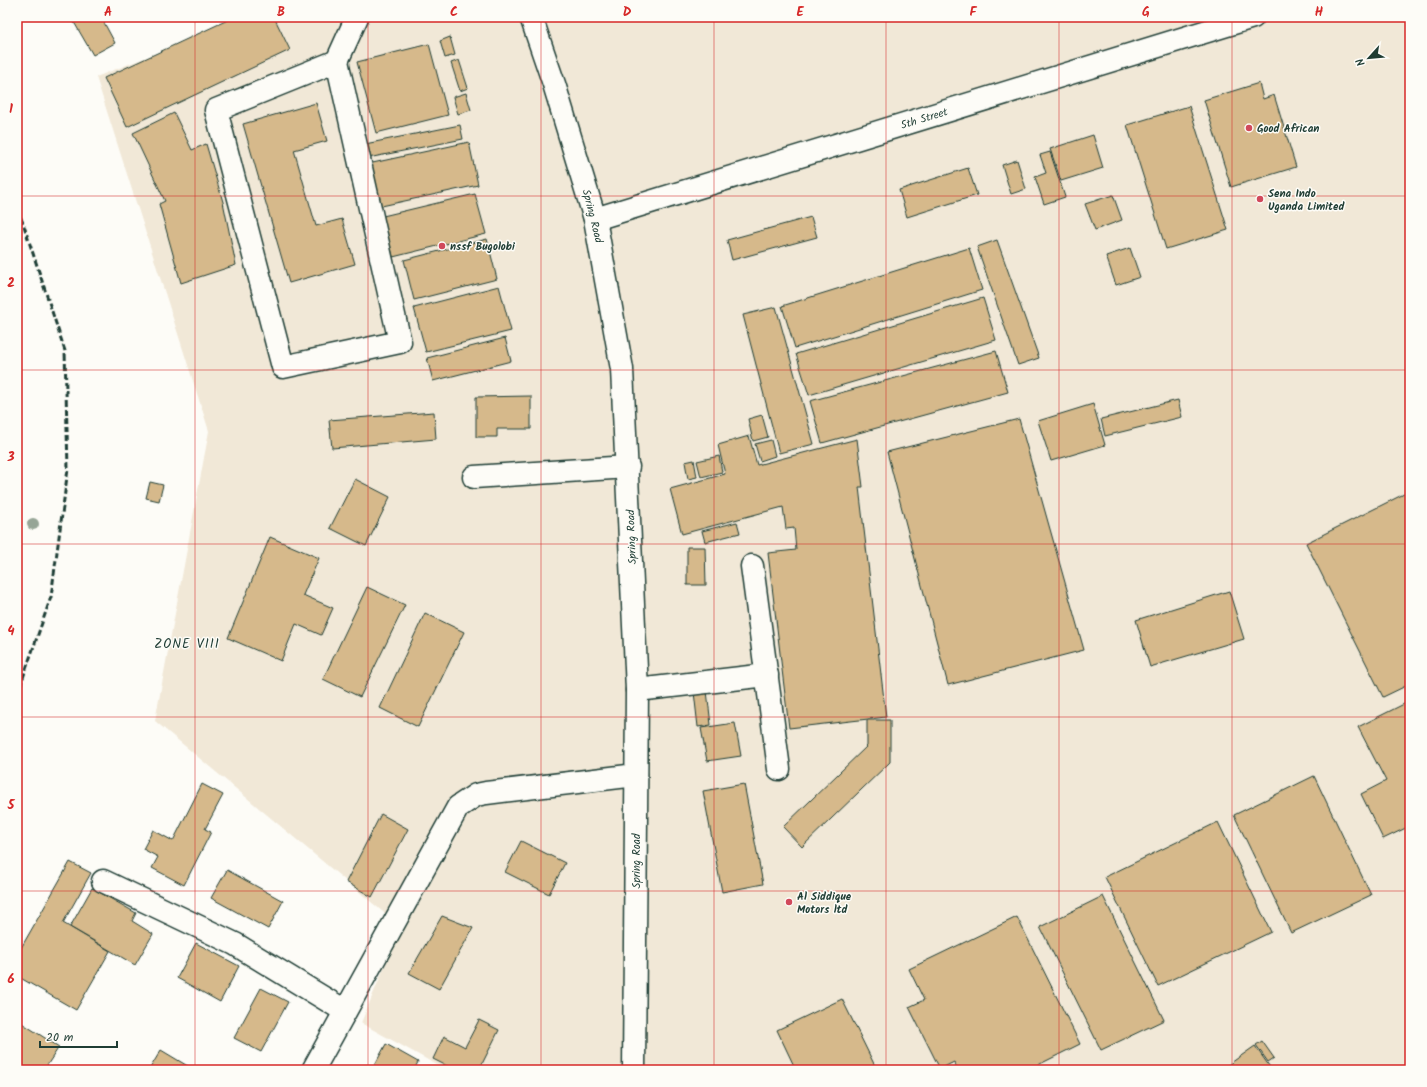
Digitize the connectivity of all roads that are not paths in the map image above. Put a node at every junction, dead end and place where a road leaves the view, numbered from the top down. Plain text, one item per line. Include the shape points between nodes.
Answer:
1 (358, 17) edge
2 (531, 17) edge
3 (1253, 17) edge
4 (337, 61) junction
5 (595, 219) junction
6 (628, 467) junction
7 (474, 477) dead end
8 (752, 566) dead end
9 (766, 675) junction
10 (637, 690) junction
11 (778, 769) dead end
12 (636, 775) junction
13 (103, 881) dead end
14 (345, 1011) junction
15 (312, 1070) edge
16 (634, 1070) edge

1 - 4 street
2 - 5 street, Spring Road
3 - 5 street, 5th Street
4 - 4 street via 216,110 283,366 400,342
5 - 6 street, Spring Road via 622,370
6 - 7 street
6 - 10 street, Spring Road
8 - 9 street
9 - 10 street
9 - 11 street
10 - 12 street, Spring Road
12 - 14 street via 476,795 466,800 458,807
12 - 16 street, Spring Road
13 - 14 street via 235,944
14 - 15 street

